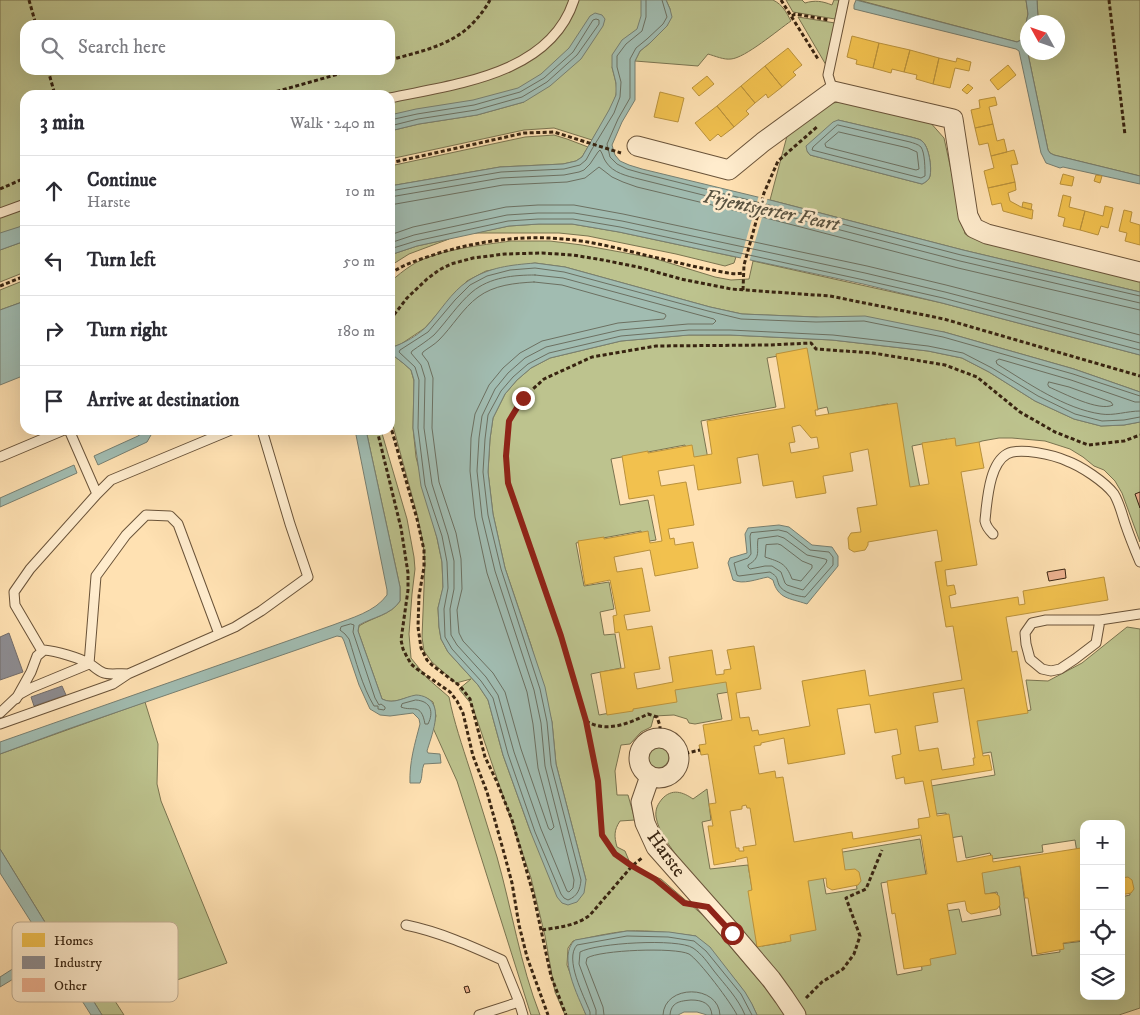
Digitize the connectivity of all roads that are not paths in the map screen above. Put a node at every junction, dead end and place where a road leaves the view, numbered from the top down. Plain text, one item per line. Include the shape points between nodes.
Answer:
1 (574, 0) edge
2 (844, 0) edge
3 (830, 83) junction
4 (395, 97) edge
5 (637, 146) dead end
6 (20, 206) edge
7 (0, 213) edge
8 (1140, 272) edge
9 (52, 435) edge
10 (71, 435) edge
11 (219, 435) edge
12 (263, 435) edge
13 (0, 457) edge
14 (97, 494) junction
15 (993, 534) dead end
16 (1140, 562) edge
17 (1140, 614) edge
18 (1100, 620) junction
19 (219, 634) junction
20 (42, 652) junction
21 (89, 664) junction
22 (128, 674) junction
23 (16, 698) junction
24 (0, 713) edge
25 (0, 724) edge
26 (650, 776) junction
27 (406, 925) dead end
28 (519, 1002) junction
29 (794, 1013) edge
30 (479, 1015) edge
31 (523, 1015) edge

1 - 4 lane via 552,38 518,63 473,80
2 - 3 lane
3 - 5 street via 729,170
3 - 8 street via 953,119 968,216 974,228
6 - 7 lane
9 - 13 lane
10 - 14 lane
11 - 14 lane via 111,480
12 - 19 lane via 308,577 250,618
14 - 20 lane via 30,569 14,592 16,605
15 - 16 lane via 985,521 991,479 999,462 1016,451 1032,452 1068,461 1102,482 1113,493
17 - 18 lane
18 - 18 lane via 1032,623 1026,633 1030,660 1051,671 1076,659 1096,643
19 - 21 lane via 178,524 170,516 146,515 126,535 96,576
19 - 22 lane
20 - 21 lane via 47,650
20 - 23 lane
21 - 22 lane via 105,674
21 - 23 lane via 31,688
22 - 25 lane via 113,684
23 - 24 lane
26 - 26 street via 664,777 678,763 679,754 667,739 653,738 639,752 640,766
26 - 29 street, Harste via 641,802 644,823 656,847 771,979
27 - 28 lane via 443,935 502,960
28 - 30 lane
28 - 31 lane

